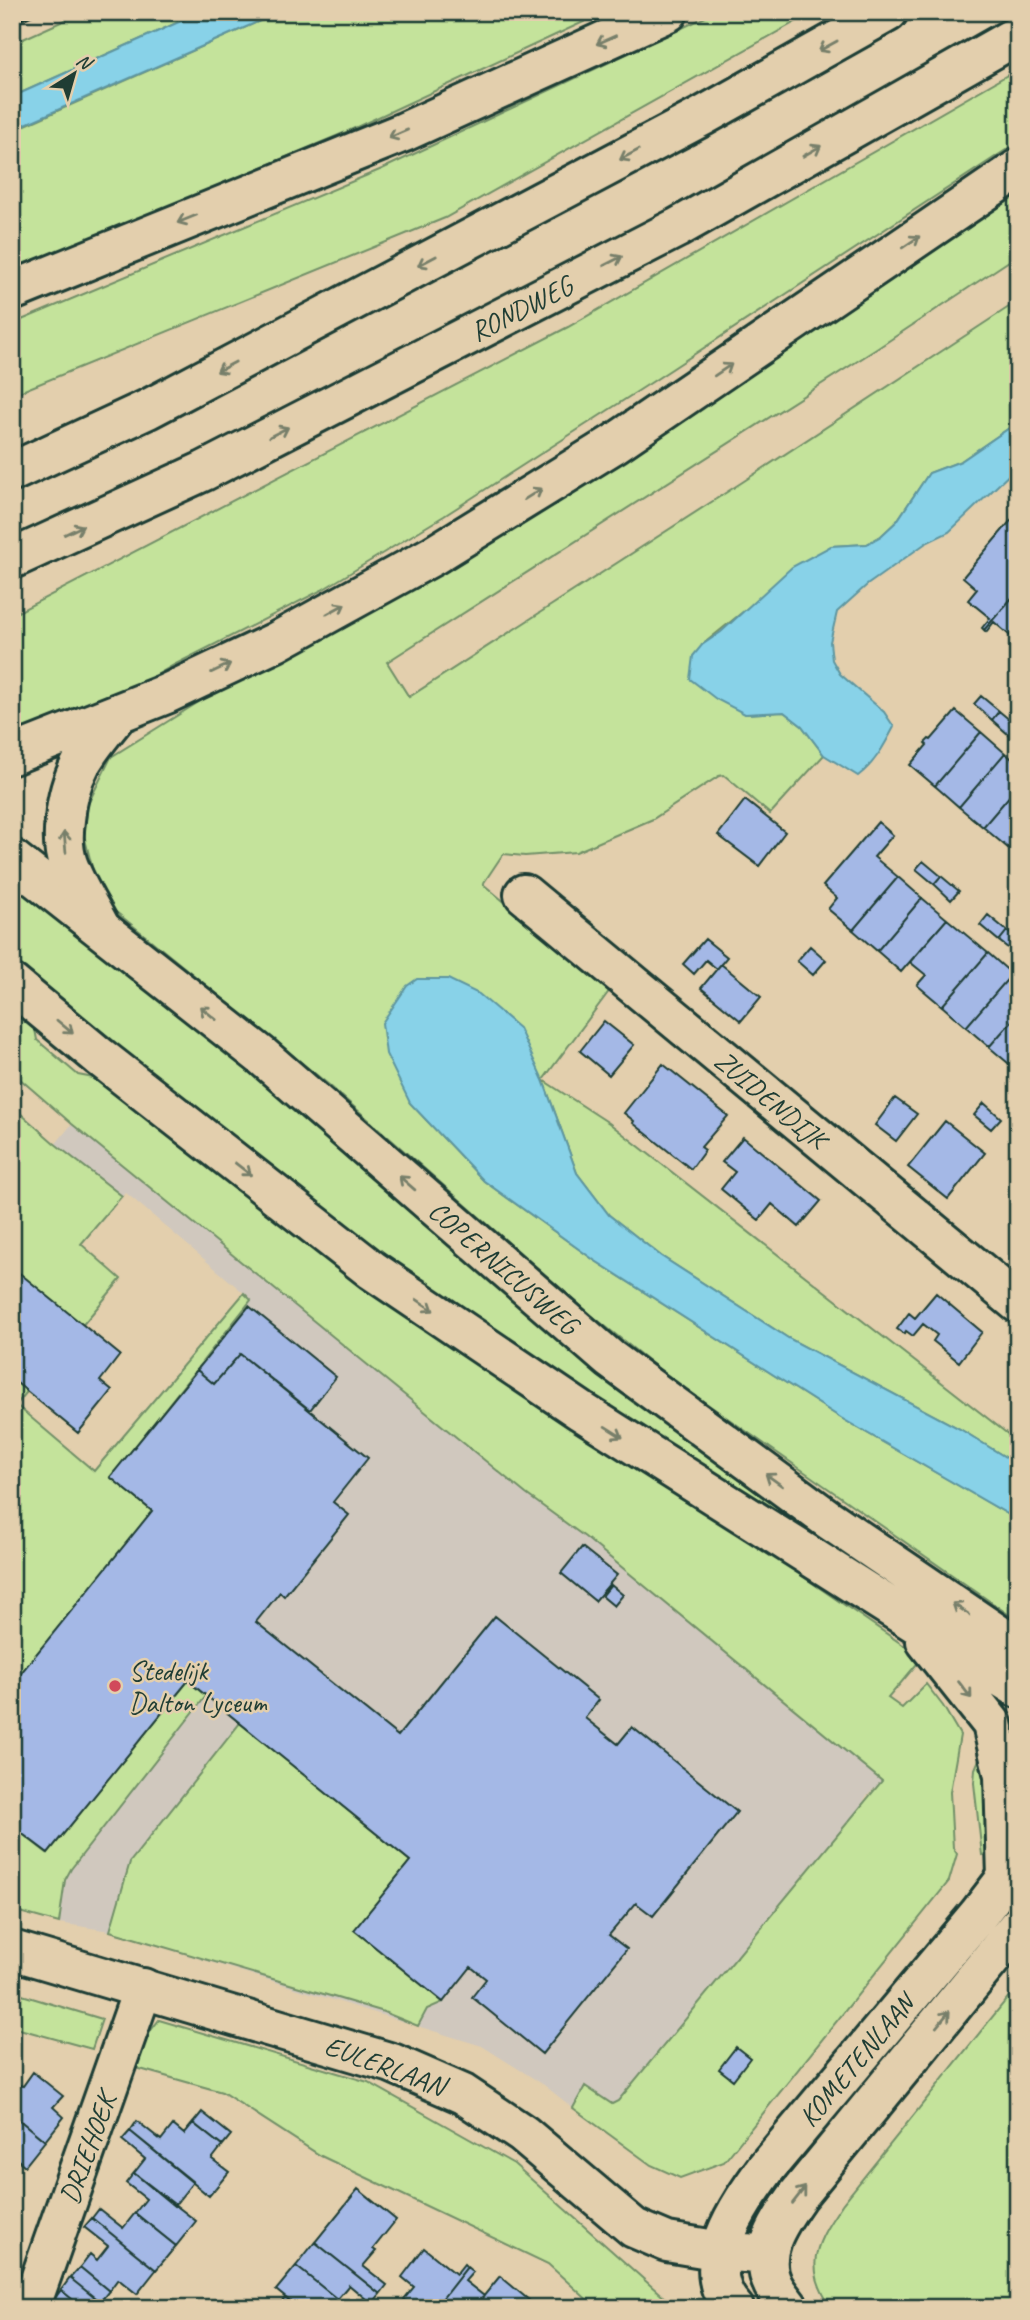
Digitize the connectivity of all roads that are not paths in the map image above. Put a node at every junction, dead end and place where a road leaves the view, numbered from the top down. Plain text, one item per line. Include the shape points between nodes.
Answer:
1 (668, 12) edge
2 (888, 12) edge
3 (1018, 35) edge
4 (1018, 169) edge
5 (12, 291) edge
6 (12, 472) edge
7 (12, 559) edge
8 (117, 715) junction
9 (12, 755) edge
10 (12, 859) edge
11 (524, 894) dead end
12 (100, 927) junction
13 (12, 984) edge
14 (1018, 1303) edge
15 (908, 1617) junction
16 (1018, 1648) edge
17 (1018, 1688) edge
18 (1012, 1870) edge
19 (1018, 1926) edge
20 (12, 1950) edge
21 (143, 1988) junction
22 (721, 2251) junction
23 (768, 2255) junction
24 (30, 2308) edge
25 (734, 2308) edge
26 (789, 2308) edge

1 -> 5 main road via 404,132
2 -> 6 main road via 703,116 148,409
7 -> 3 main road, RONDWEG via 204,471 677,228
8 -> 4 main road via 276,642 434,555 614,444
8 - 9 main road
12 -> 8 main road via 67,860 65,819 71,784 88,750
10 - 12 main road, COPERNICUSWEG
11 - 14 main road, ZUIDENDIJK
16 -> 12 main road, COPERNICUSWEG via 828,1519 610,1359 262,1056
13 -> 15 main road via 372,1270 581,1411
15 - 17 main road
15 -> 18 main road, KOMETENLAAN via 992,1724 1004,1776
18 - 22 main road, KOMETENLAAN via 766,2168 738,2208
23 -> 19 main road, KOMETENLAAN via 776,2225 798,2195
20 - 21 main road, EULERLAAN
21 - 22 main road, EULERLAAN via 393,2063 463,2094 531,2140 634,2228 667,2242
21 - 24 main road, DRIEHOEK
22 - 23 main road, EULERLAAN
22 - 25 main road via 723,2297
23 - 26 main road via 773,2285

